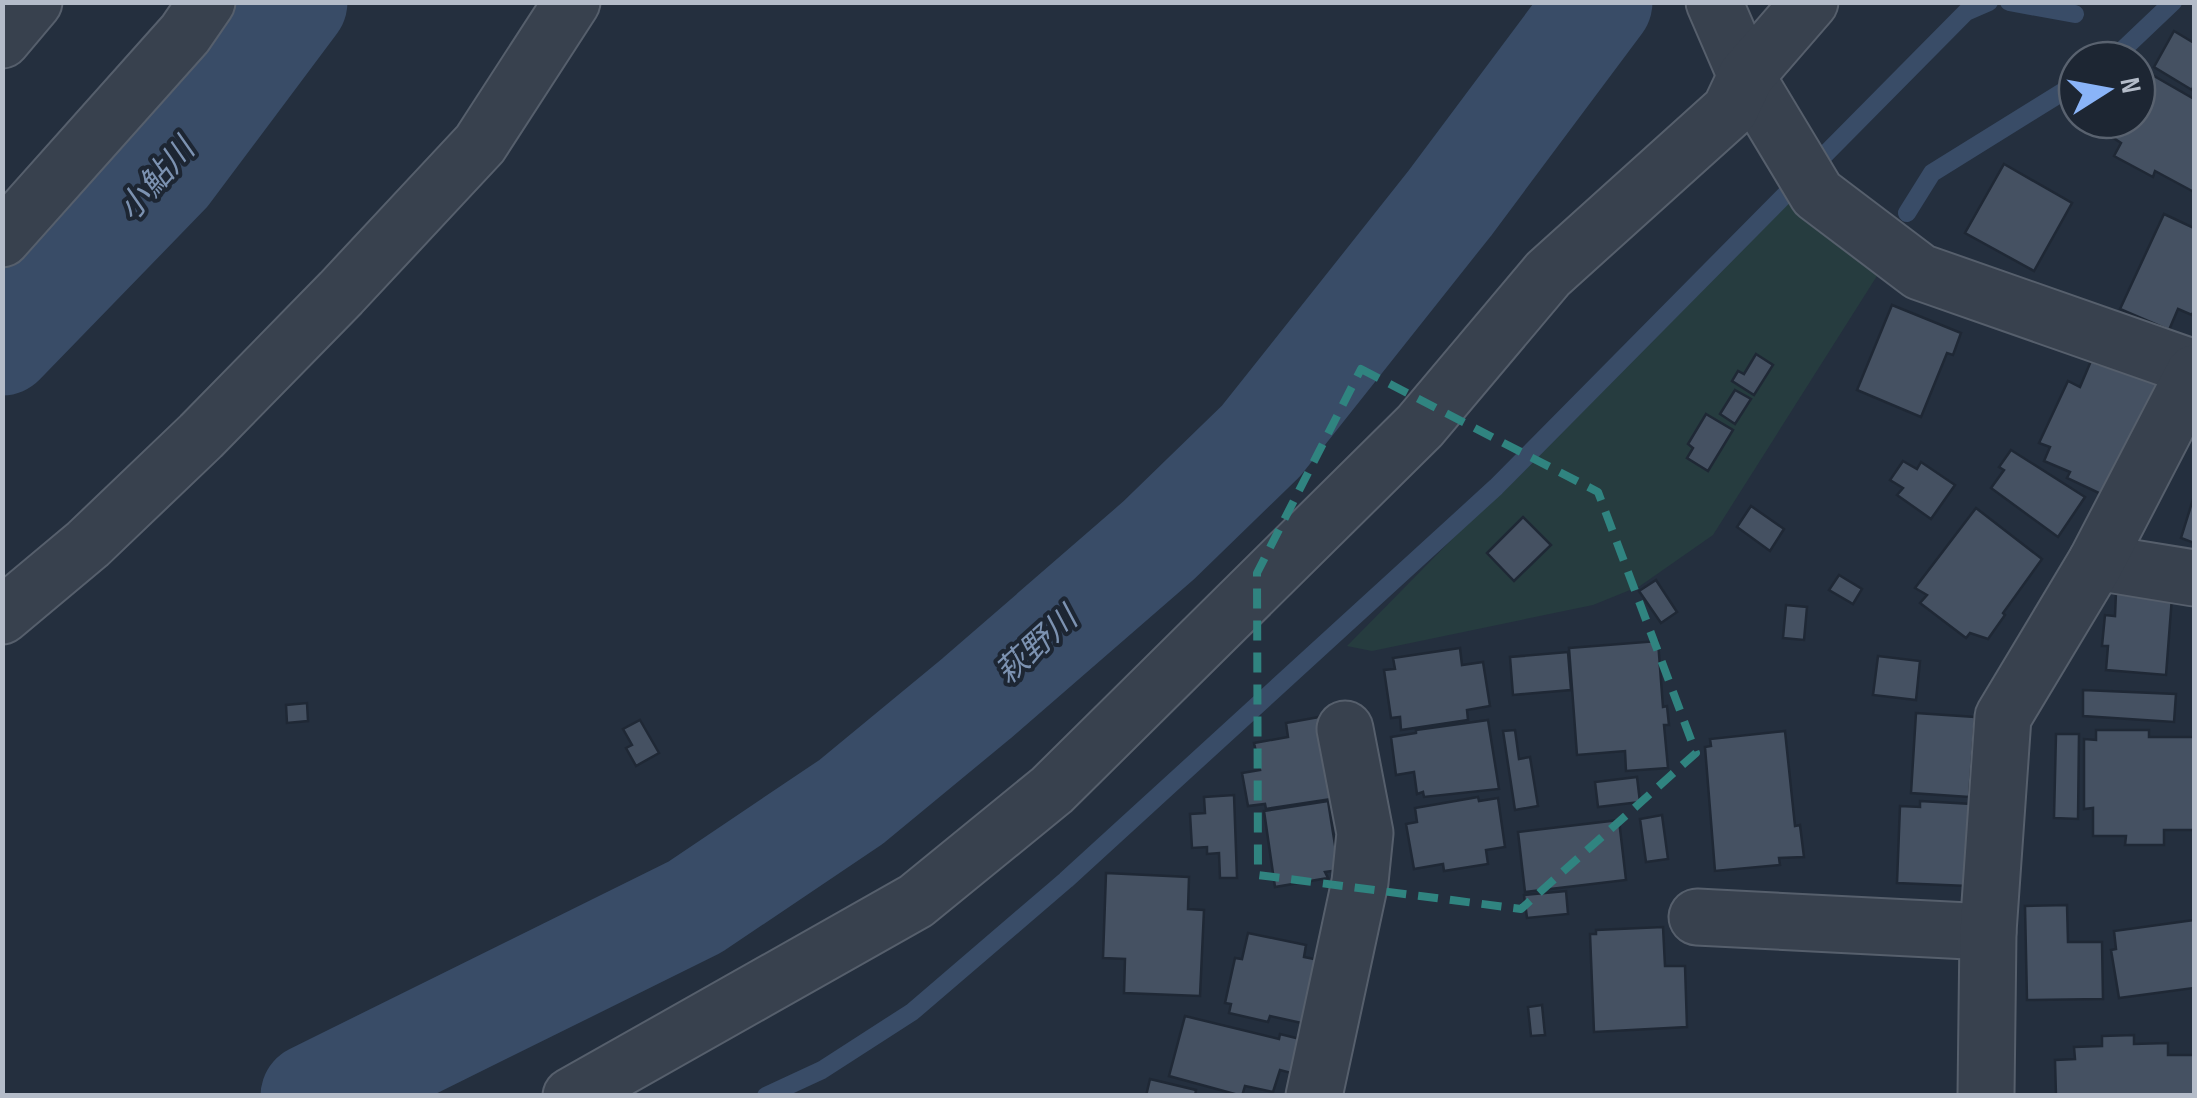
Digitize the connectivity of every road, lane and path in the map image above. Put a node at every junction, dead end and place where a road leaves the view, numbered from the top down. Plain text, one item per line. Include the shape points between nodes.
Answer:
1 (34, 2) edge
2 (207, 2) edge
3 (572, 2) edge
4 (1714, 2) edge
5 (1810, 2) edge
6 (2, 40) edge
7 (1741, 65) junction
8 (2, 238) edge
9 (2194, 371) edge
10 (2096, 562) junction
11 (2194, 578) edge
12 (2, 616) edge
13 (1345, 729) dead end
14 (1698, 917) dead end
15 (1988, 932) junction
16 (572, 1096) edge
17 (1314, 1096) edge
18 (1986, 1096) edge

1 - 6 street
2 - 8 street
3 - 12 street via 468,158 201,436
4 - 7 street
5 - 7 street
7 - 9 street via 1805,174 1920,272
7 - 16 street via 1730,110 1548,274 1420,426 1052,790 916,901
9 - 10 street
10 - 11 street
10 - 15 street via 2003,716
13 - 17 street via 1365,834 1360,882 1334,933
14 - 15 street
15 - 18 street

